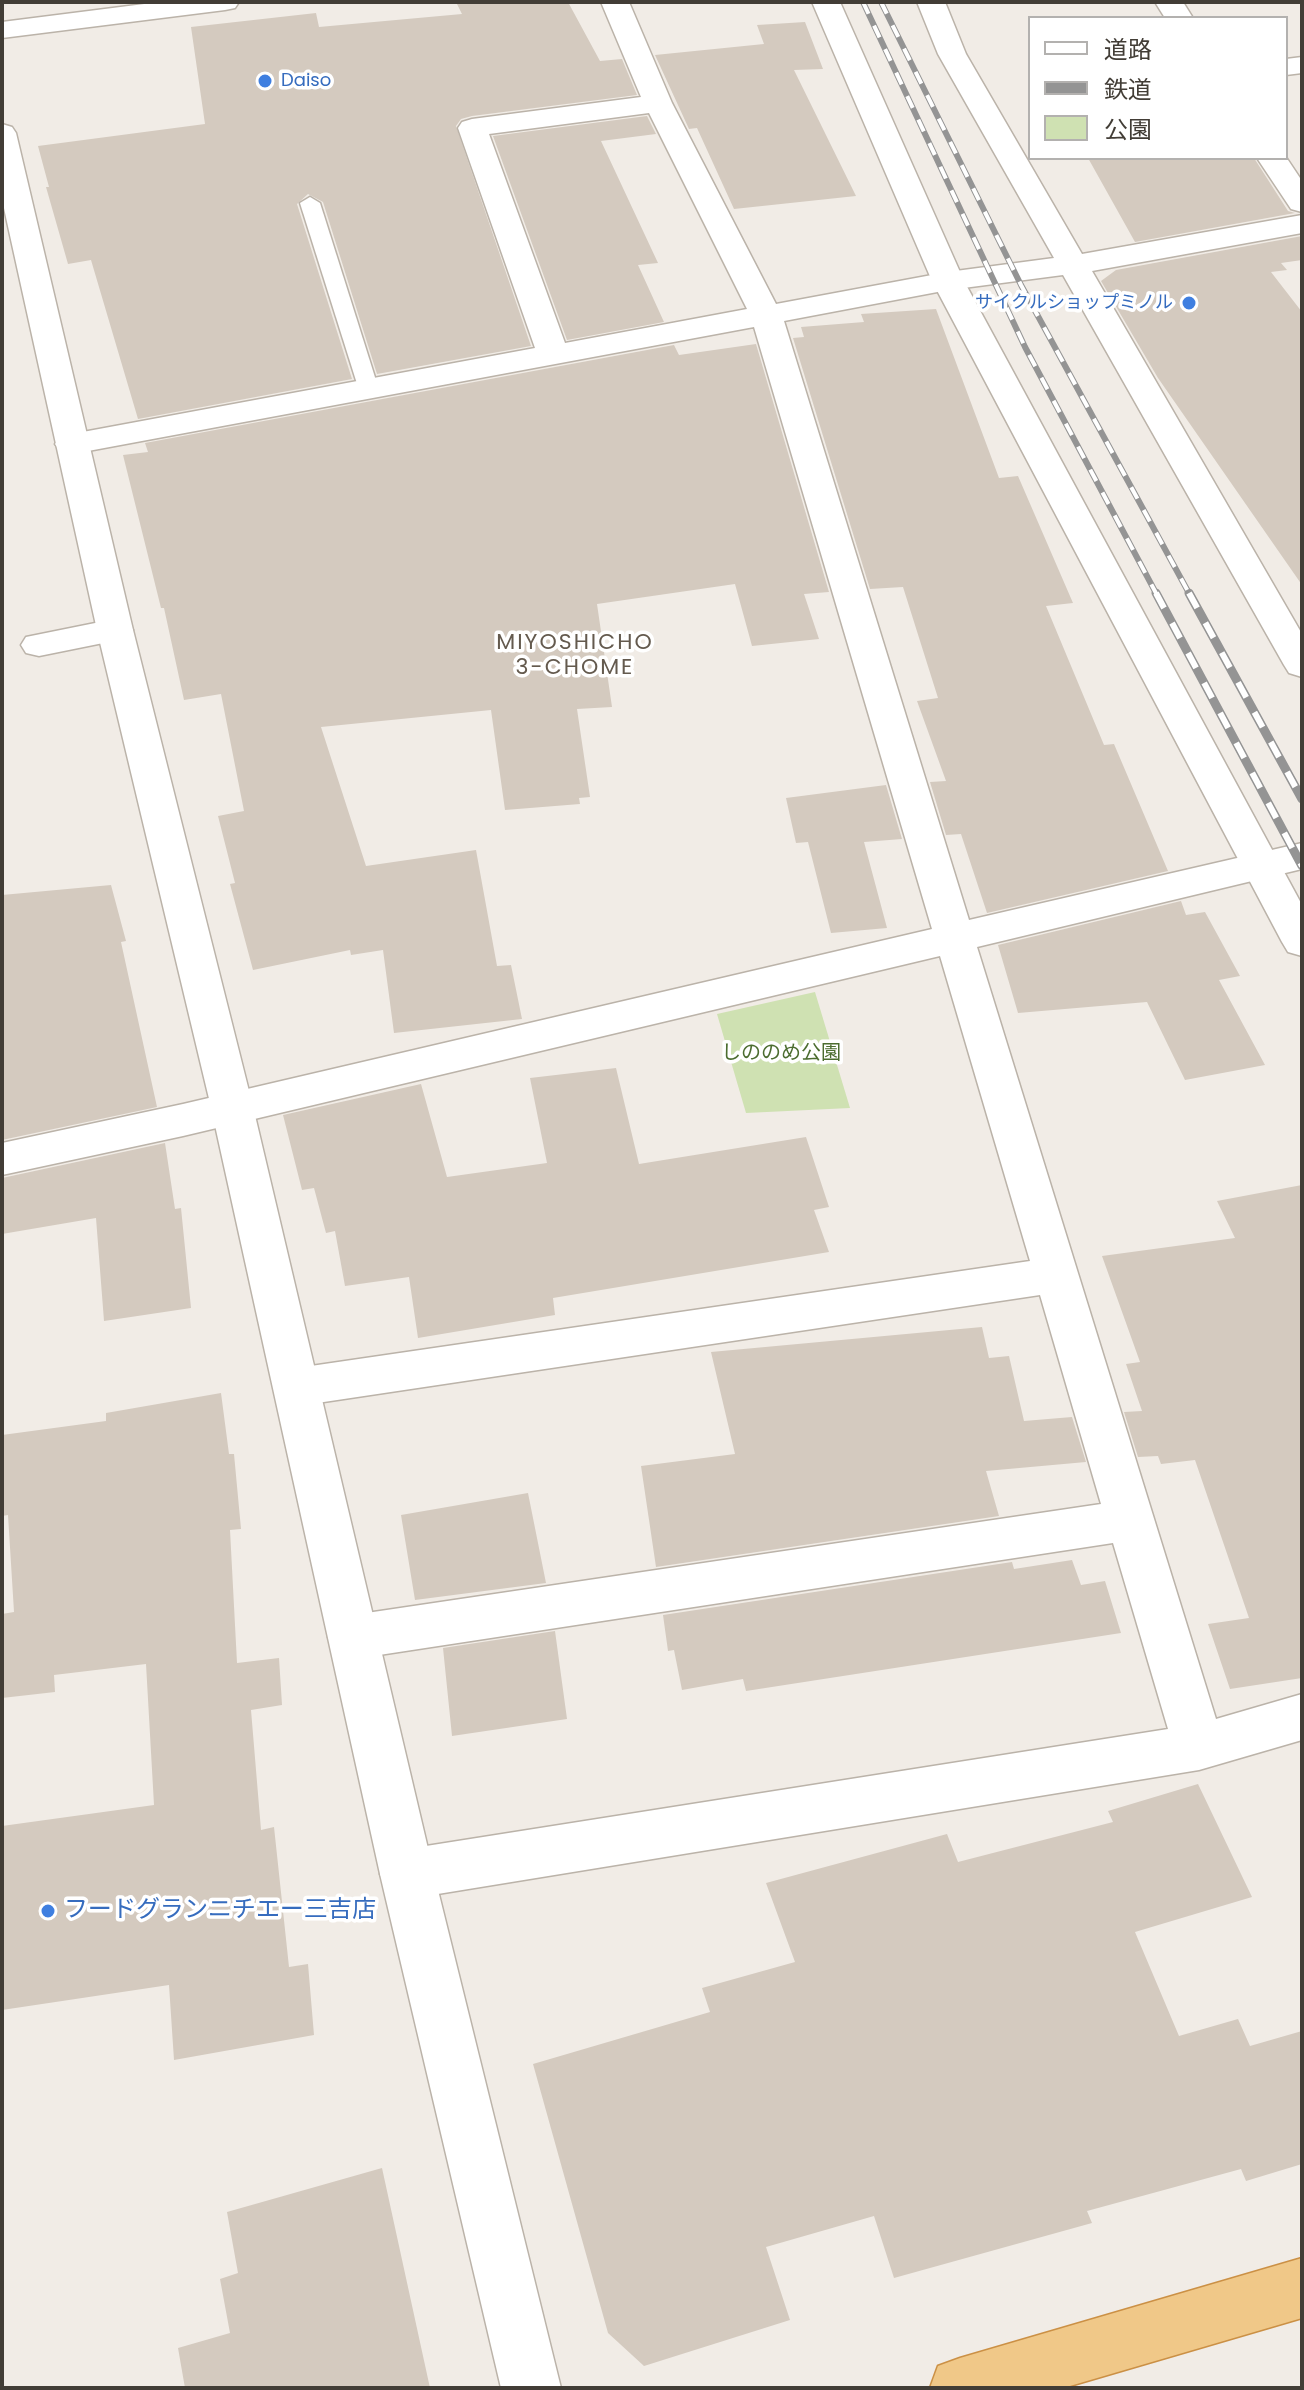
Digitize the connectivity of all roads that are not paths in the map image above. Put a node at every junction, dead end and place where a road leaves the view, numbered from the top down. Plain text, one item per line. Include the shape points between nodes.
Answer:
1 (225, 2) edge
2 (615, 2) edge
3 (826, 2) edge
4 (931, 2) edge
5 (2, 30) edge
6 (658, 103) junction
7 (2, 133) edge
8 (1273, 160) edge
9 (310, 203) dead end
10 (1302, 203) edge
11 (1302, 224) edge
12 (1072, 265) junction
13 (948, 281) junction
14 (767, 317) junction
15 (554, 357) junction
16 (369, 390) junction
17 (72, 444) junction
18 (115, 630) junction
19 (39, 645) dead end
20 (1302, 665) edge
21 (1302, 856) edge
22 (1261, 867) junction
23 (956, 936) junction
24 (1302, 942) edge
25 (232, 1107) junction
26 (2, 1159) edge
27 (1054, 1275) junction
28 (297, 1387) junction
29 (1130, 1520) junction
30 (353, 1637) junction
31 (1302, 1717) edge
32 (1199, 1747) junction
33 (407, 1874) junction
34 (1302, 2288) edge
35 (531, 2388) edge
36 (960, 2388) edge

1 - 5 street
2 - 6 street
3 - 13 street
4 - 12 street via 952,54
6 - 14 street
6 - 15 street via 472,128
7 - 17 street
8 - 10 street
9 - 16 lane
11 - 12 street
12 - 13 street
12 - 20 street
13 - 14 street
13 - 22 street
14 - 15 street
14 - 23 street
15 - 16 street
16 - 17 street
17 - 18 street
18 - 19 street
18 - 25 street
21 - 22 street
22 - 23 street
22 - 24 street
23 - 25 street
23 - 27 street
25 - 26 street
25 - 28 street
27 - 28 street
27 - 29 street
28 - 30 street
29 - 30 street
29 - 32 street
30 - 33 street
31 - 32 street
32 - 33 street
33 - 35 street
34 - 36 highway

